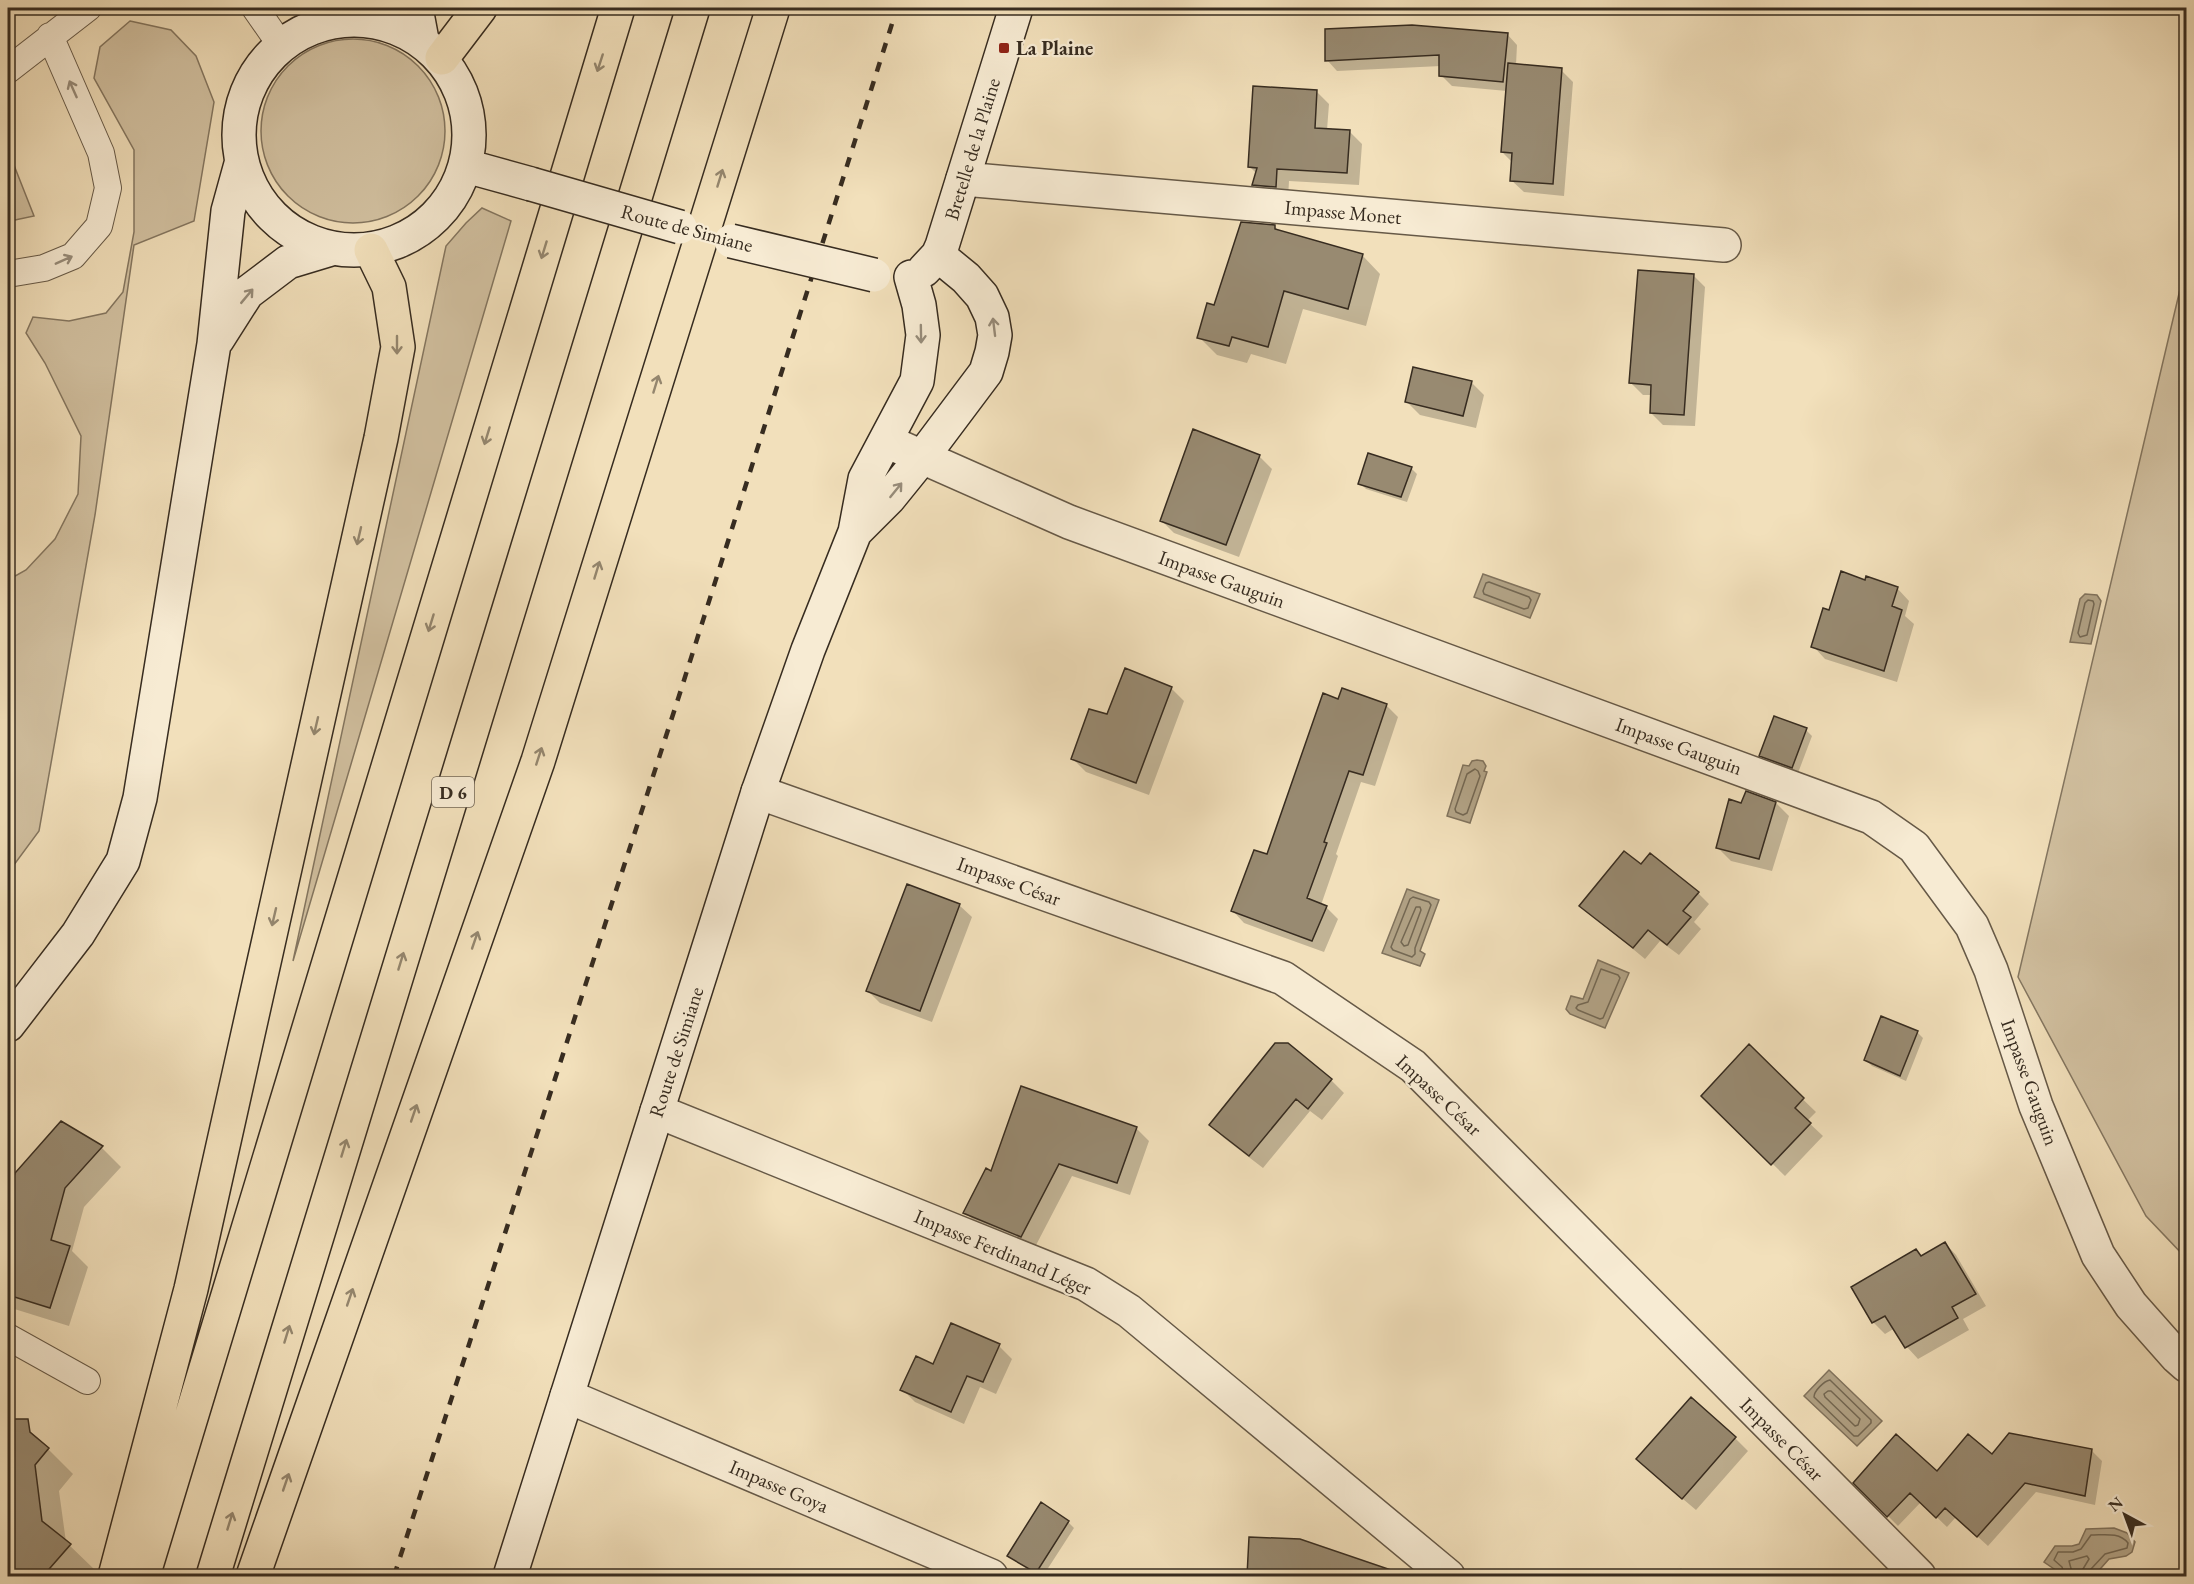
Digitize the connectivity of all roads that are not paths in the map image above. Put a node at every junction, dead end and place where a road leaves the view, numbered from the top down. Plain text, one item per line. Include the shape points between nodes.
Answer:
1 (88, 8) edge
2 (255, 8) edge
3 (416, 8) edge
4 (480, 8) edge
5 (618, 8) edge
6 (693, 8) edge
7 (773, 8) edge
8 (1017, 8) edge
9 (329, 14) edge
10 (50, 36) junction
11 (280, 44) junction
12 (432, 49) junction
13 (8, 70) edge
14 (240, 164) junction
15 (466, 166) junction
16 (963, 179) junction
17 (704, 234) junction
18 (1724, 245) dead end
19 (331, 249) junction
20 (371, 250) junction
21 (938, 255) junction
22 (8, 274) edge
23 (911, 277) junction
24 (214, 344) junction
25 (886, 441) junction
26 (923, 456) junction
27 (855, 532) junction
28 (758, 792) junction
29 (8, 1025) edge
30 (657, 1111) junction
31 (8, 1337) edge
32 (2187, 1365) edge
33 (87, 1381) dead end
34 (567, 1396) junction
35 (115, 1576) edge
36 (143, 1576) edge
37 (213, 1576) edge
38 (253, 1576) edge
39 (510, 1576) edge
40 (992, 1576) edge
41 (1448, 1576) edge
42 (1919, 1576) edge

1 - 10 lane
2 - 11 lane
3 - 12 street
4 - 12 highway
5 -> 36 highway
37 -> 6 highway, D 6
17 -> 7 highway
8 - 16 street, Bretelle de la Plaine
9 - 11 street
9 - 12 street via 375,20
10 - 13 lane
22 -> 10 lane via 44,268 73,256 99,226 108,188 101,153
11 - 14 street via 252,78 238,120
12 - 15 street via 462,90 471,128
14 - 19 street via 259,203 283,226
14 - 24 street via 228,211
15 - 17 street, Route de Simiane, bridge
15 - 20 street via 446,206 412,235
16 - 18 street, Impasse Monet
16 - 21 street, Bretelle de la Plaine
17 - 23 street, Route de Simiane, bridge via 874,275
38 -> 17 highway via 538,761
19 - 20 street
24 -> 19 street via 247,293 288,262
20 -> 35 highway via 389,287 398,347 392,381 194,1277
21 - 23 street via 926,269
26 -> 21 street, Route de Simiane via 986,372 995,335 982,296
23 -> 25 street, Route de Simiane via 923,335 917,381
24 - 29 street via 140,798 123,861 78,934
25 - 26 street, Impasse Gauguin
25 - 27 street, Route de Simiane via 865,479
27 -> 26 street, Route de Simiane via 890,498
26 - 32 street, Impasse Gauguin via 1069,522 1871,817 1914,847 1972,926 1991,970 2036,1106 2098,1255 2131,1305
27 - 28 street, Route de Simiane
28 - 30 street, Route de Simiane
28 - 42 street, Impasse César via 1283,978 1358,1028 1413,1066
30 - 34 street, Route de Simiane
30 - 41 street, Impasse Ferdinand Léger via 1086,1284 1129,1311
31 - 33 lane
34 - 39 street, Route de Simiane
34 - 40 street, Impasse Goya

